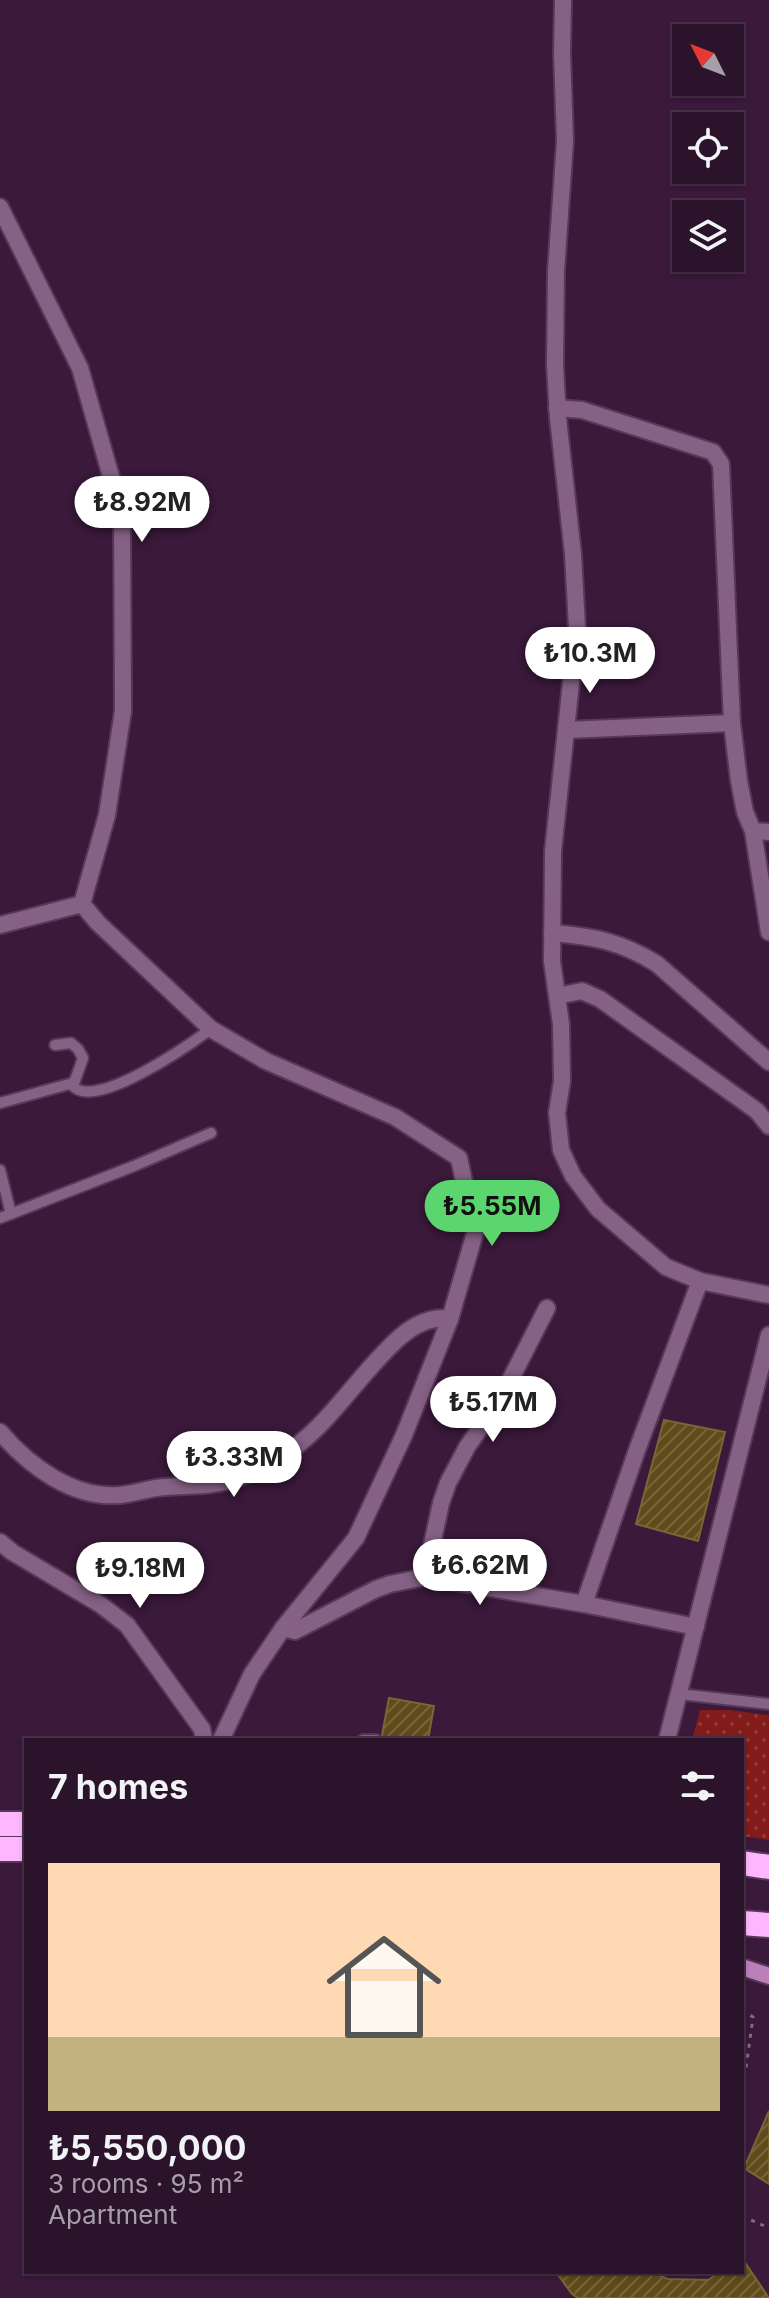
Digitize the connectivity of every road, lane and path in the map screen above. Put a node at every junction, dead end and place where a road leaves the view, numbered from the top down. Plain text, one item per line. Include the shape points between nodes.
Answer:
1 (563, 0) edge
2 (0, 207) edge
3 (557, 408) junction
4 (732, 723) junction
5 (566, 730) junction
6 (761, 832) edge
7 (82, 904) junction
8 (0, 925) edge
9 (769, 932) edge
10 (552, 933) junction
11 (557, 996) junction
12 (211, 1029) junction
13 (55, 1045) dead end
14 (769, 1062) edge
15 (73, 1083) junction
16 (0, 1103) edge
17 (769, 1126) edge
18 (211, 1133) dead end
19 (0, 1170) edge
20 (5, 1216) edge
21 (700, 1281) junction
22 (769, 1295) edge
23 (547, 1308) dead end
24 (450, 1319) junction
25 (769, 1335) edge
26 (0, 1432) edge
27 (0, 1542) edge
28 (425, 1577) junction
29 (584, 1604) junction
30 (696, 1627) junction
31 (283, 1628) junction
32 (679, 1694) junction
33 (769, 1704) edge
34 (204, 1738) edge
35 (222, 1738) edge
36 (668, 1738) edge
37 (0, 1824) edge
38 (24, 1824) edge
39 (0, 1849) edge
40 (24, 1849) edge
41 (744, 1863) edge
42 (769, 1867) edge
43 (744, 1923) edge
44 (769, 1925) edge
45 (744, 1968) edge
46 (769, 1976) edge
47 (744, 2011) edge
48 (744, 2069) edge
49 (744, 2217) edge
50 (769, 2228) edge

1 - 3 street via 565,141 554,315
2 - 7 street via 80,368 122,515 123,711 107,815
3 - 4 street via 582,410 713,452 721,464
3 - 5 street via 577,627
4 - 5 street
4 - 6 street via 745,812
5 - 10 street via 553,851
6 - 9 street
7 - 8 street
7 - 12 street
10 - 11 street
10 - 14 street via 610,941 644,956
11 - 17 street via 582,991 600,999 757,1111
11 - 21 street via 562,1081 557,1113 561,1150 573,1176 598,1209 666,1267
12 - 15 lane via 174,1055 104,1090 80,1091
12 - 24 street via 266,1061 395,1117 459,1158 475,1233
13 - 15 lane via 71,1043 81,1053
15 - 16 lane
18 - 20 lane
19 - 20 lane
21 - 22 street
21 - 29 street
23 - 28 street via 501,1398 448,1483
24 - 26 street via 426,1321 406,1332 297,1446 226,1481 122,1495 92,1492 46,1473
24 - 31 street via 356,1538
25 - 30 street
27 - 34 street via 127,1625
28 - 29 street
28 - 31 street via 376,1589 295,1631
29 - 30 street
30 - 32 street
31 - 35 street via 252,1674
32 - 33 lane
32 - 36 street
37 - 38 highway
39 - 40 highway
41 - 42 highway
43 - 44 highway
45 - 46 street
47 - 48 path via 753,2017
49 - 50 path

